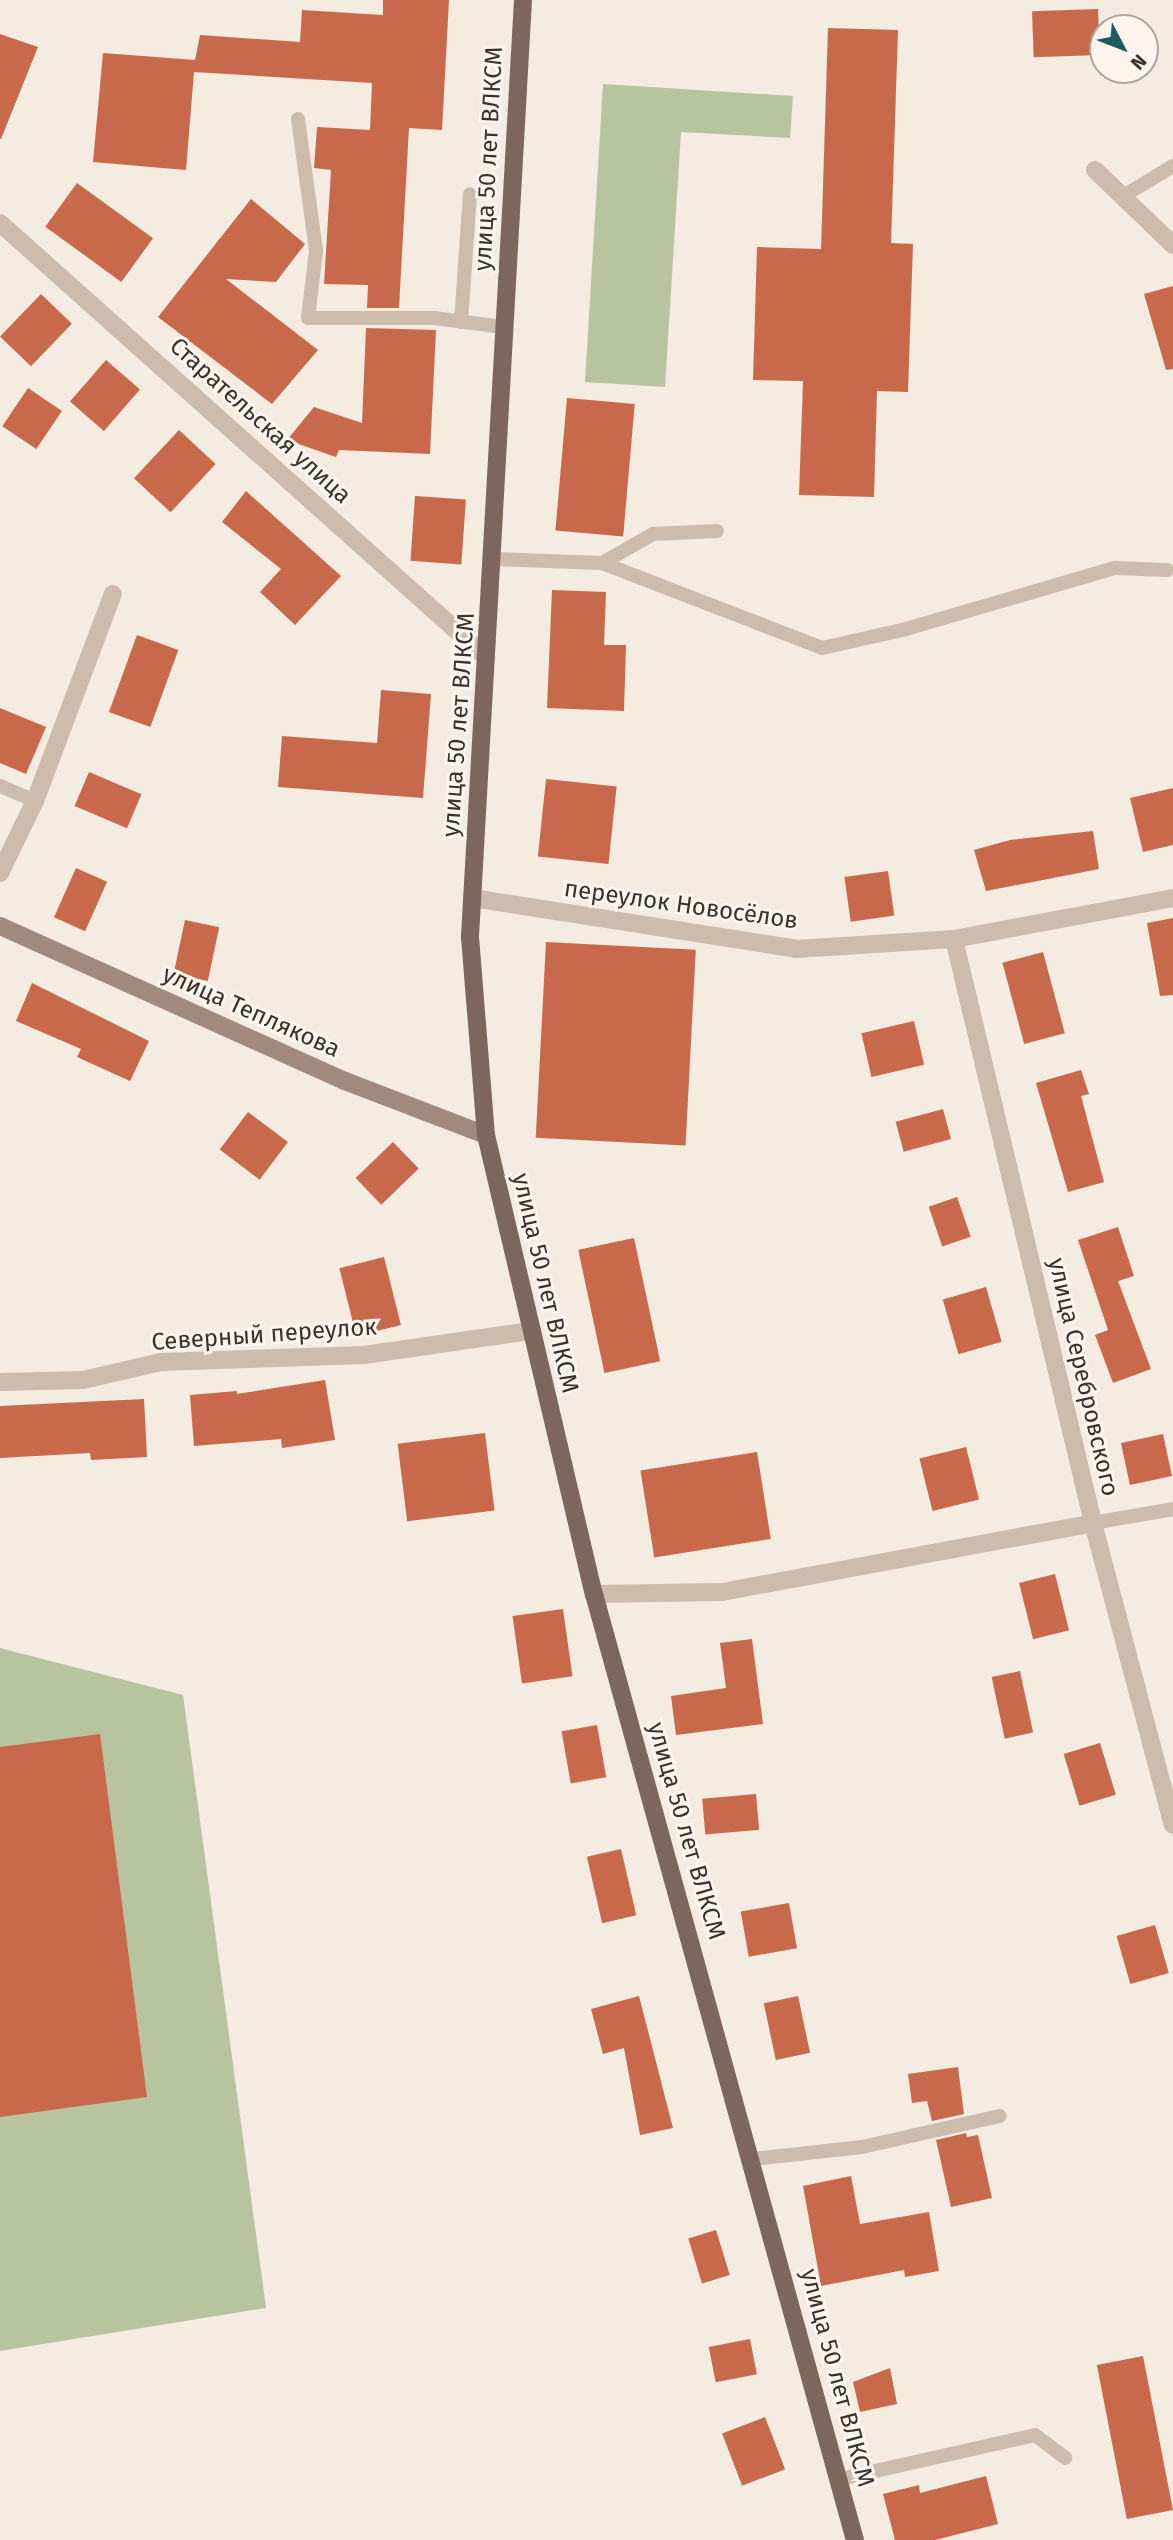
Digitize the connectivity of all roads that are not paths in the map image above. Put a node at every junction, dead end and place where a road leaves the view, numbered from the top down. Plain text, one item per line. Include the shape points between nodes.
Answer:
1 (523, 0) edge
2 (298, 119) dead end
3 (1173, 166) edge
4 (1095, 170) dead end
5 (470, 194) dead end
6 (1125, 195) junction
7 (0, 223) edge
8 (1173, 245) edge
9 (461, 322) junction
10 (503, 327) junction
11 (717, 531) dead end
12 (494, 559) junction
13 (602, 563) junction
14 (1167, 570) dead end
15 (113, 594) dead end
16 (486, 657) junction
17 (0, 786) edge
18 (36, 801) junction
19 (0, 873) edge
20 (472, 898) junction
21 (1173, 898) edge
22 (0, 926) edge
23 (954, 939) junction
24 (486, 1135) junction
25 (531, 1331) junction
26 (0, 1382) edge
27 (1173, 1509) edge
28 (1093, 1523) junction
29 (594, 1594) junction
30 (1173, 1825) edge
31 (1000, 2116) dead end
32 (753, 2160) junction
33 (1065, 2458) dead end
34 (840, 2479) junction
35 (855, 2540) edge

1 - 10 main road, улица 50 лет ВЛКСМ
2 - 9 lane via 316,251 308,317
3 - 6 lane
4 - 6 street
5 - 9 lane
6 - 8 street
7 - 16 street, Старательская улица
9 - 10 lane
10 - 12 main road, улица 50 лет ВЛКСМ
11 - 13 lane via 653,534
12 - 13 lane
12 - 16 main road, улица 50 лет ВЛКСМ
13 - 14 lane via 822,648 906,629 1115,568
15 - 18 street
16 - 20 main road, улица 50 лет ВЛКСМ
17 - 18 lane
18 - 19 street
20 - 23 street, переулок Новосёлов via 796,949
20 - 24 main road, улица 50 лет ВЛКСМ via 471,985
21 - 23 street, переулок Новосёлов
22 - 24 main road, улица Теплякова via 345,1082
23 - 28 street, улица Серебровского
24 - 25 main road, улица 50 лет ВЛКСМ
25 - 26 street, Северный переулок via 363,1355 161,1362 83,1380
25 - 29 main road, улица 50 лет ВЛКСМ
27 - 28 lane
28 - 29 street via 722,1592
28 - 30 street, улица Серебровского
29 - 32 main road, улица 50 лет ВЛКСМ
31 - 32 lane via 862,2147
32 - 34 main road, улица 50 лет ВЛКСМ
33 - 34 lane via 1035,2435
34 - 35 main road, улица 50 лет ВЛКСМ

